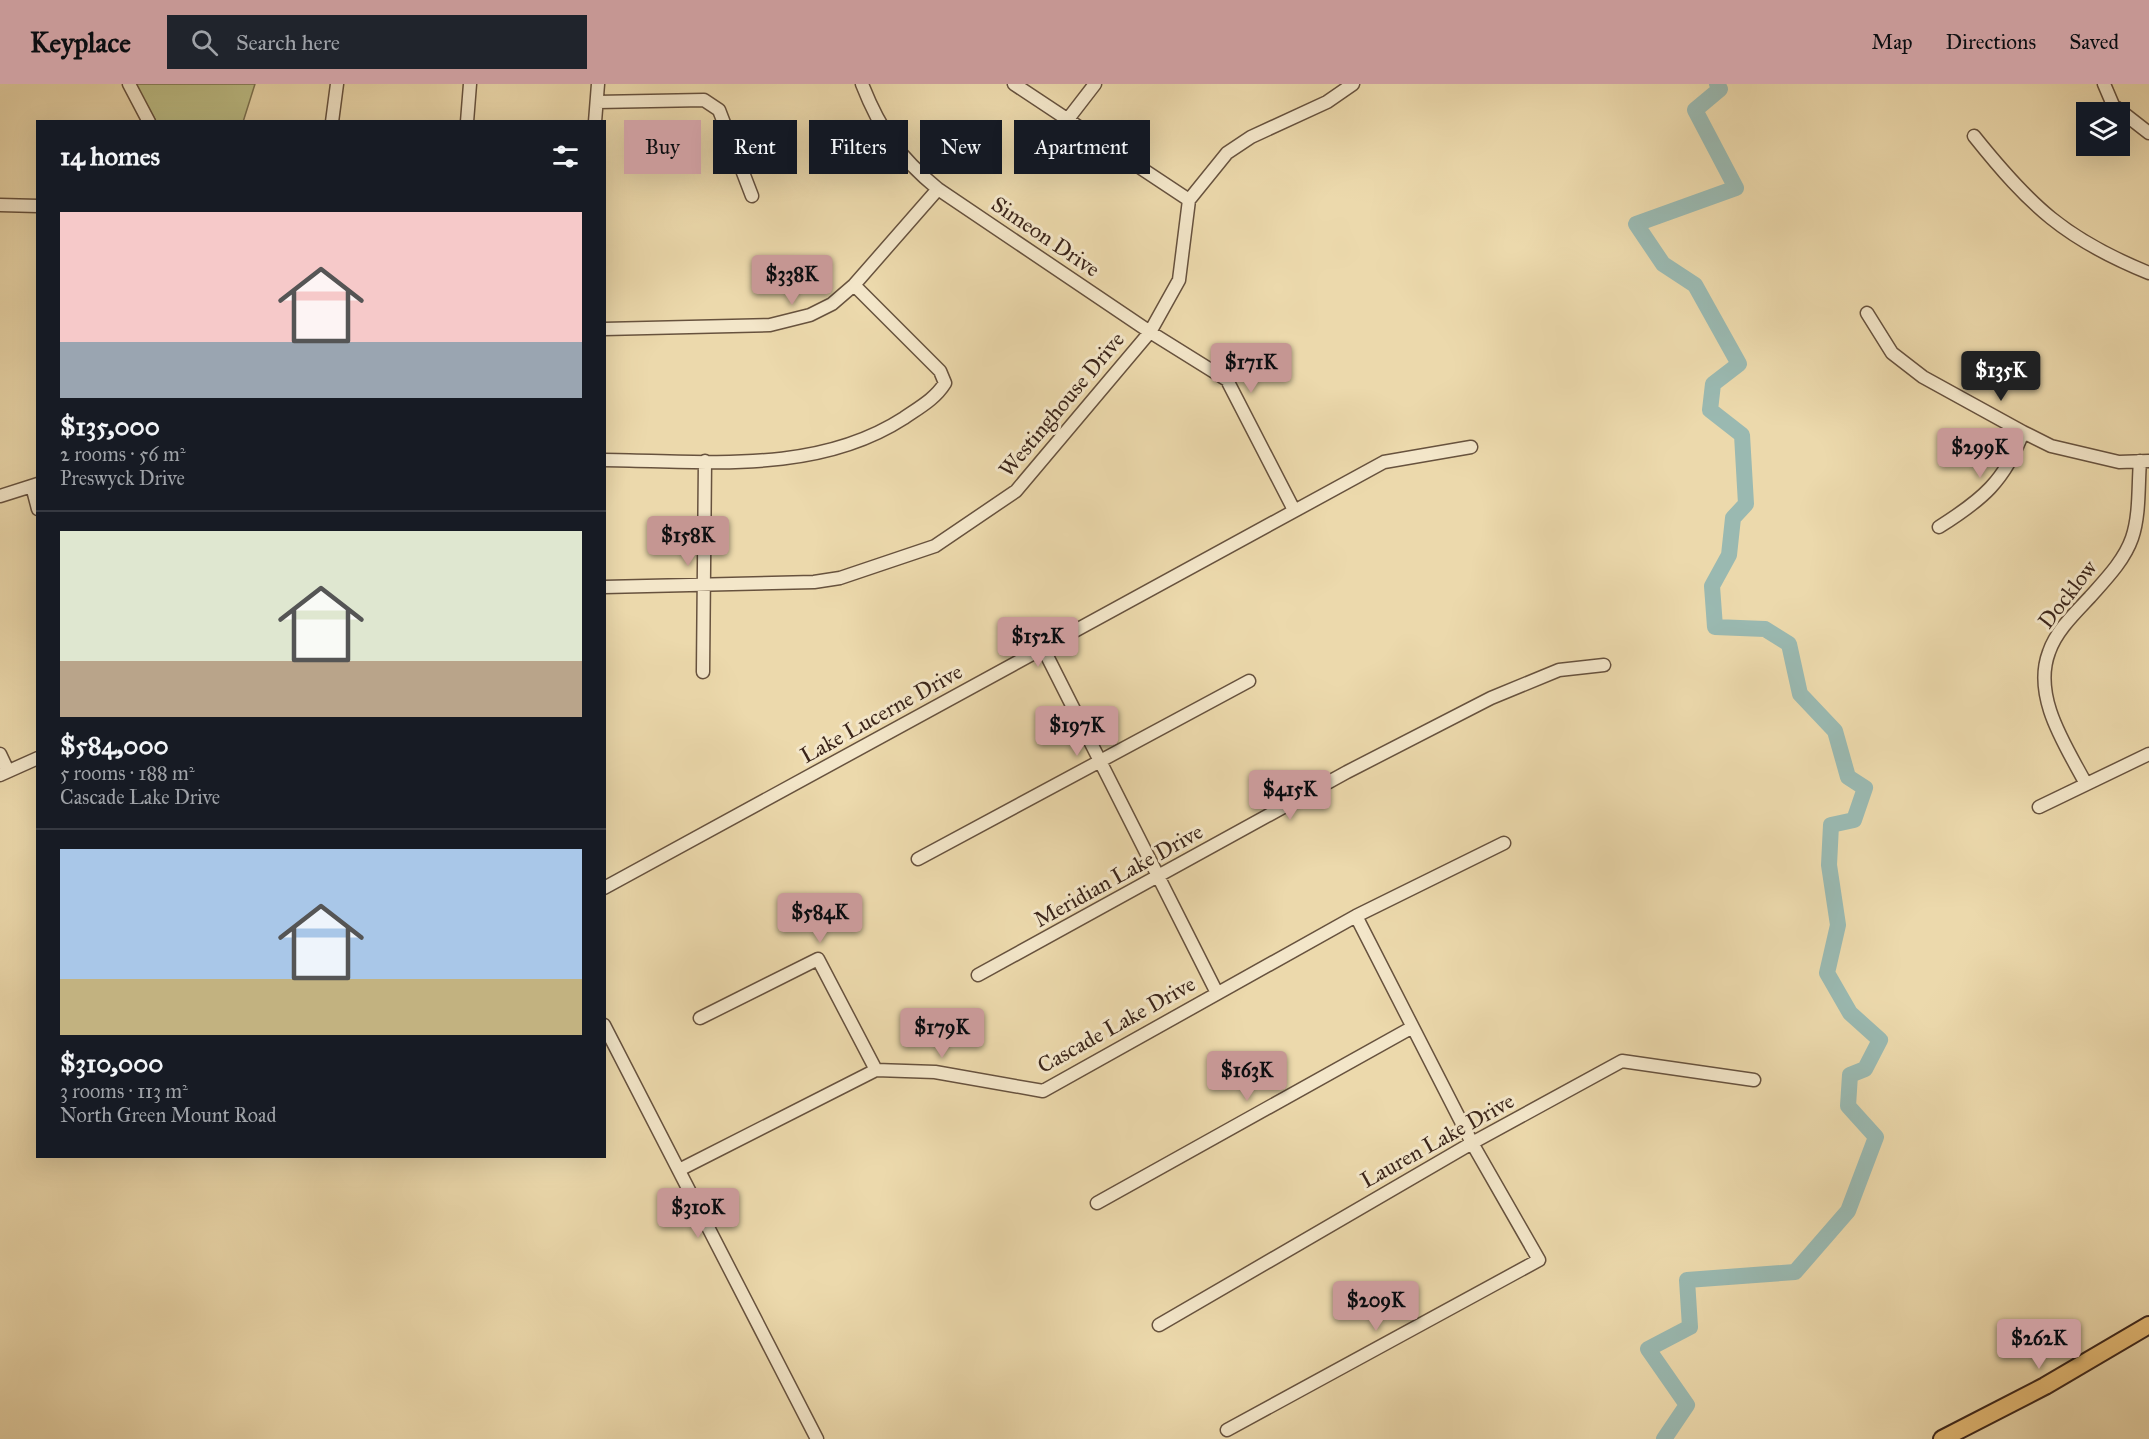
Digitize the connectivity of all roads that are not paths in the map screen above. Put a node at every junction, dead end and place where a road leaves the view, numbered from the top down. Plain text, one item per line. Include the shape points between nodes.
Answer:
1 (129, 84) edge
2 (337, 84) edge
3 (470, 84) edge
4 (598, 84) edge
5 (862, 84) edge
6 (1014, 84) edge
7 (1095, 84) edge
8 (1353, 84) edge
9 (2104, 84) edge
10 (597, 102) junction
11 (1068, 118) junction
12 (148, 120) edge
13 (332, 120) edge
14 (467, 120) edge
15 (596, 120) edge
16 (2149, 133) edge
17 (1974, 136) dead end
18 (938, 189) junction
19 (752, 196) dead end
20 (1189, 200) junction
21 (0, 205) edge
22 (36, 206) edge
23 (2149, 273) edge
24 (854, 285) junction
25 (1867, 313) dead end
26 (606, 329) edge
27 (1150, 332) junction
28 (2023, 432) junction
29 (1471, 447) dead end
30 (606, 460) edge
31 (705, 461) junction
32 (2145, 461) edge
33 (35, 485) edge
34 (0, 496) edge
35 (1294, 510) junction
36 (1939, 527) dead end
37 (703, 586) junction
38 (606, 587) edge
39 (1043, 648) junction
40 (1604, 665) dead end
41 (703, 672) dead end
42 (1249, 681) dead end
43 (0, 754) edge
44 (2149, 754) edge
45 (36, 759) edge
46 (1101, 762) junction
47 (4, 773) edge
48 (2086, 784) junction
49 (2040, 807) dead end
50 (1504, 843) dead end
51 (918, 859) dead end
52 (1157, 878) junction
53 (606, 887) edge
54 (1356, 916) junction
55 (978, 975) dead end
56 (1217, 993) junction
57 (700, 1018) dead end
58 (1412, 1028) junction
59 (606, 1029) edge
60 (876, 1070) junction
61 (1754, 1080) dead end
62 (1472, 1143) junction
63 (679, 1170) junction
64 (1097, 1203) dead end
65 (1159, 1325) dead end
66 (2149, 1325) edge
67 (1227, 1430) dead end
68 (817, 1439) edge
69 (1942, 1439) edge

1 - 12 street
2 - 13 street
3 - 14 street
4 - 10 street
5 - 18 street, Simeon Drive via 876,118 909,165
6 - 11 street
7 - 11 street
8 - 20 street via 1327,102 1251,137 1227,153
9 - 16 street via 2113,105
10 - 15 street
10 - 19 street via 704,100 718,110
11 - 20 street
17 - 23 street via 2014,187 2061,228 2104,255
18 - 24 street
18 - 27 street, Simeon Drive
20 - 27 street, Westinghouse Drive via 1179,280
21 - 22 street
24 - 26 street via 828,307 785,323
24 - 31 street via 940,371 945,383 936,397 886,429 829,452 788,459
25 - 28 street via 1878,335 1899,359 1923,377
27 - 35 street, Simeon Drive via 1227,380
27 - 37 street, Westinghouse Drive via 1016,491 935,546 840,578
28 - 32 street via 2051,446 2119,462
28 - 36 street via 2013,458 1994,487
29 - 35 street, Lake Lucerne Drive via 1384,462
30 - 31 street
31 - 37 street
32 - 48 street, Docklow via 2133,537 2103,583 2066,624 2049,651 2045,672 2046,693 2057,727
33 - 34 street
35 - 39 street, Lake Lucerne Drive
37 - 38 street, Westinghouse Drive
37 - 41 street
39 - 46 street
39 - 53 street, Lake Lucerne Drive
40 - 52 street, Meridian Lake Drive via 1560,670 1491,698 1347,772
42 - 46 street
43 - 47 street
44 - 48 street
45 - 47 street
46 - 51 street
46 - 52 street
48 - 49 street
50 - 54 street, Cascade Lake Drive
52 - 55 street, Meridian Lake Drive
52 - 56 street
54 - 56 street, Cascade Lake Drive
54 - 58 street
56 - 60 street, Cascade Lake Drive via 1043,1091 935,1072
57 - 60 street via 818,959
58 - 62 street
58 - 64 street
59 - 63 street
60 - 63 street, Cascade Lake Drive
61 - 62 street, Lauren Lake Drive via 1622,1061
62 - 65 street, Lauren Lake Drive
62 - 67 street via 1539,1260
63 - 68 street
66 - 69 main road via 2045,1386

